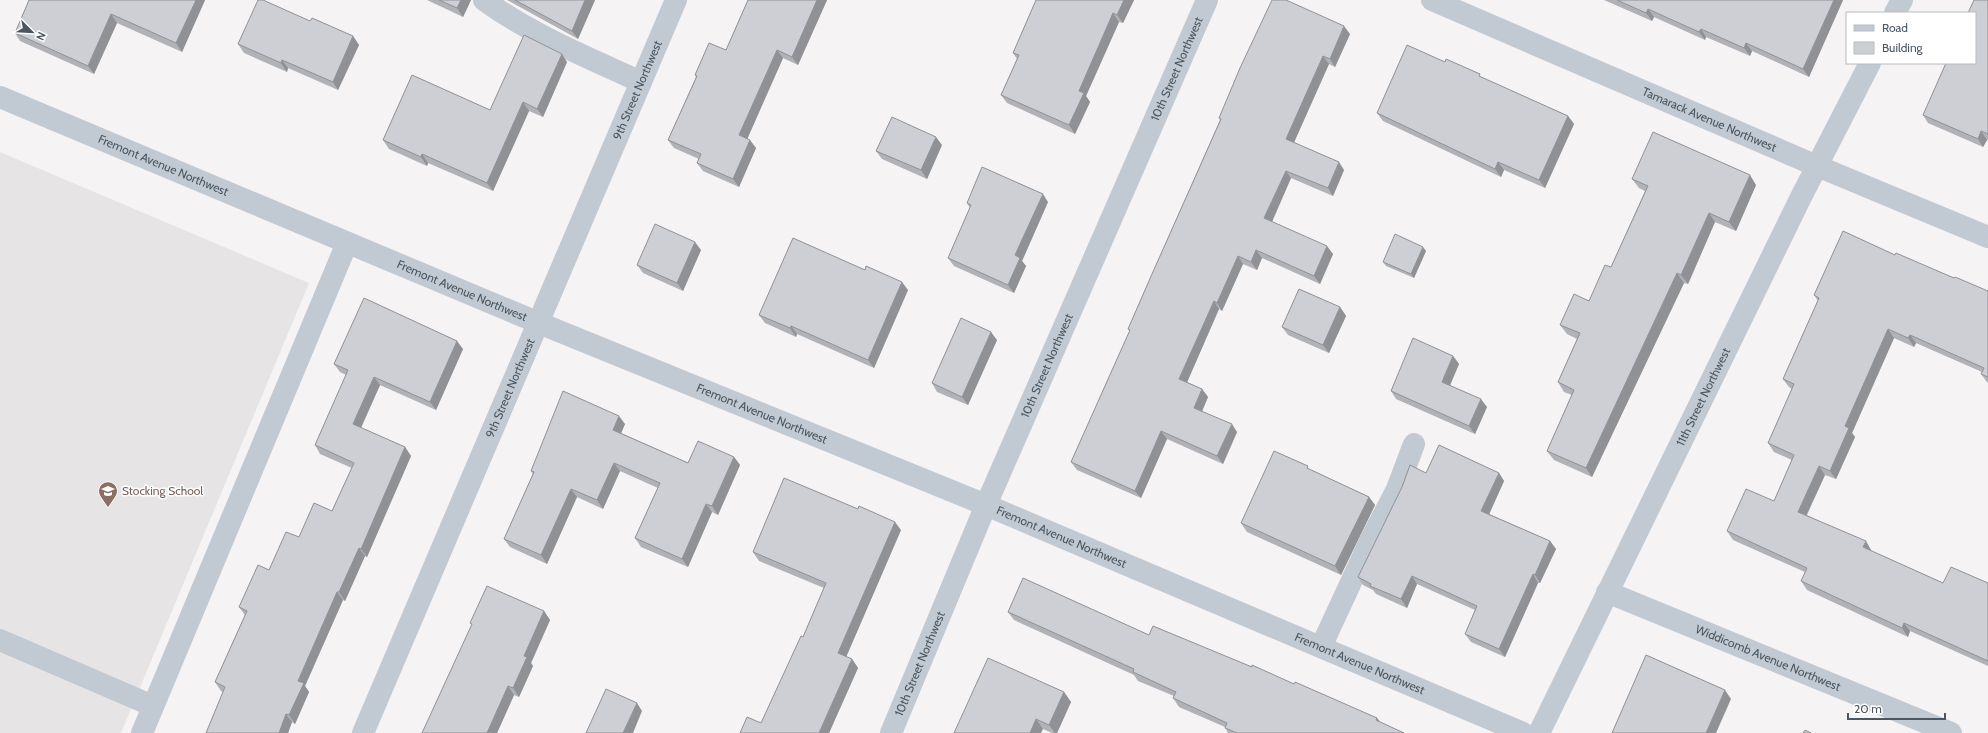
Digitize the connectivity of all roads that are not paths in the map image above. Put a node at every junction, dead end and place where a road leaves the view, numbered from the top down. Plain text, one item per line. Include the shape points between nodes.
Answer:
1 (484, 0) edge
2 (676, 0) edge
3 (1207, 0) edge
4 (1432, 0) edge
5 (1902, 0) edge
6 (1896, 12) edge
7 (1869, 64) edge
8 (641, 82) junction
9 (0, 97) edge
10 (1817, 166) junction
11 (1988, 237) edge
12 (347, 243) junction
13 (538, 323) junction
14 (1414, 444) dead end
15 (986, 505) junction
16 (1607, 592) junction
17 (0, 640) edge
18 (1321, 647) junction
19 (153, 706) junction
20 (142, 733) edge
21 (363, 733) edge
22 (891, 733) edge
23 (1522, 733) edge
24 (1539, 733) edge
25 (1950, 733) edge

1 - 8 street via 509,18
2 - 8 street, 9th Street Northwest
3 - 15 street, 10th Street Northwest
4 - 10 street, Tamarack Avenue Northwest
5 - 6 street
7 - 10 street, 11th Street Northwest
8 - 13 street, 9th Street Northwest
9 - 12 street, Fremont Avenue Northwest
10 - 11 street, Tamarack Avenue Northwest
10 - 16 street, 11th Street Northwest
12 - 13 street, Fremont Avenue Northwest
12 - 19 street
13 - 15 street, Fremont Avenue Northwest
13 - 21 street, 9th Street Northwest
14 - 18 street via 1397,489
15 - 18 street, Fremont Avenue Northwest
15 - 22 street, 10th Street Northwest
16 - 24 street, 11th Street Northwest
16 - 25 street, Widdicomb Avenue Northwest
17 - 19 street
18 - 23 street, Fremont Avenue Northwest
19 - 20 street

